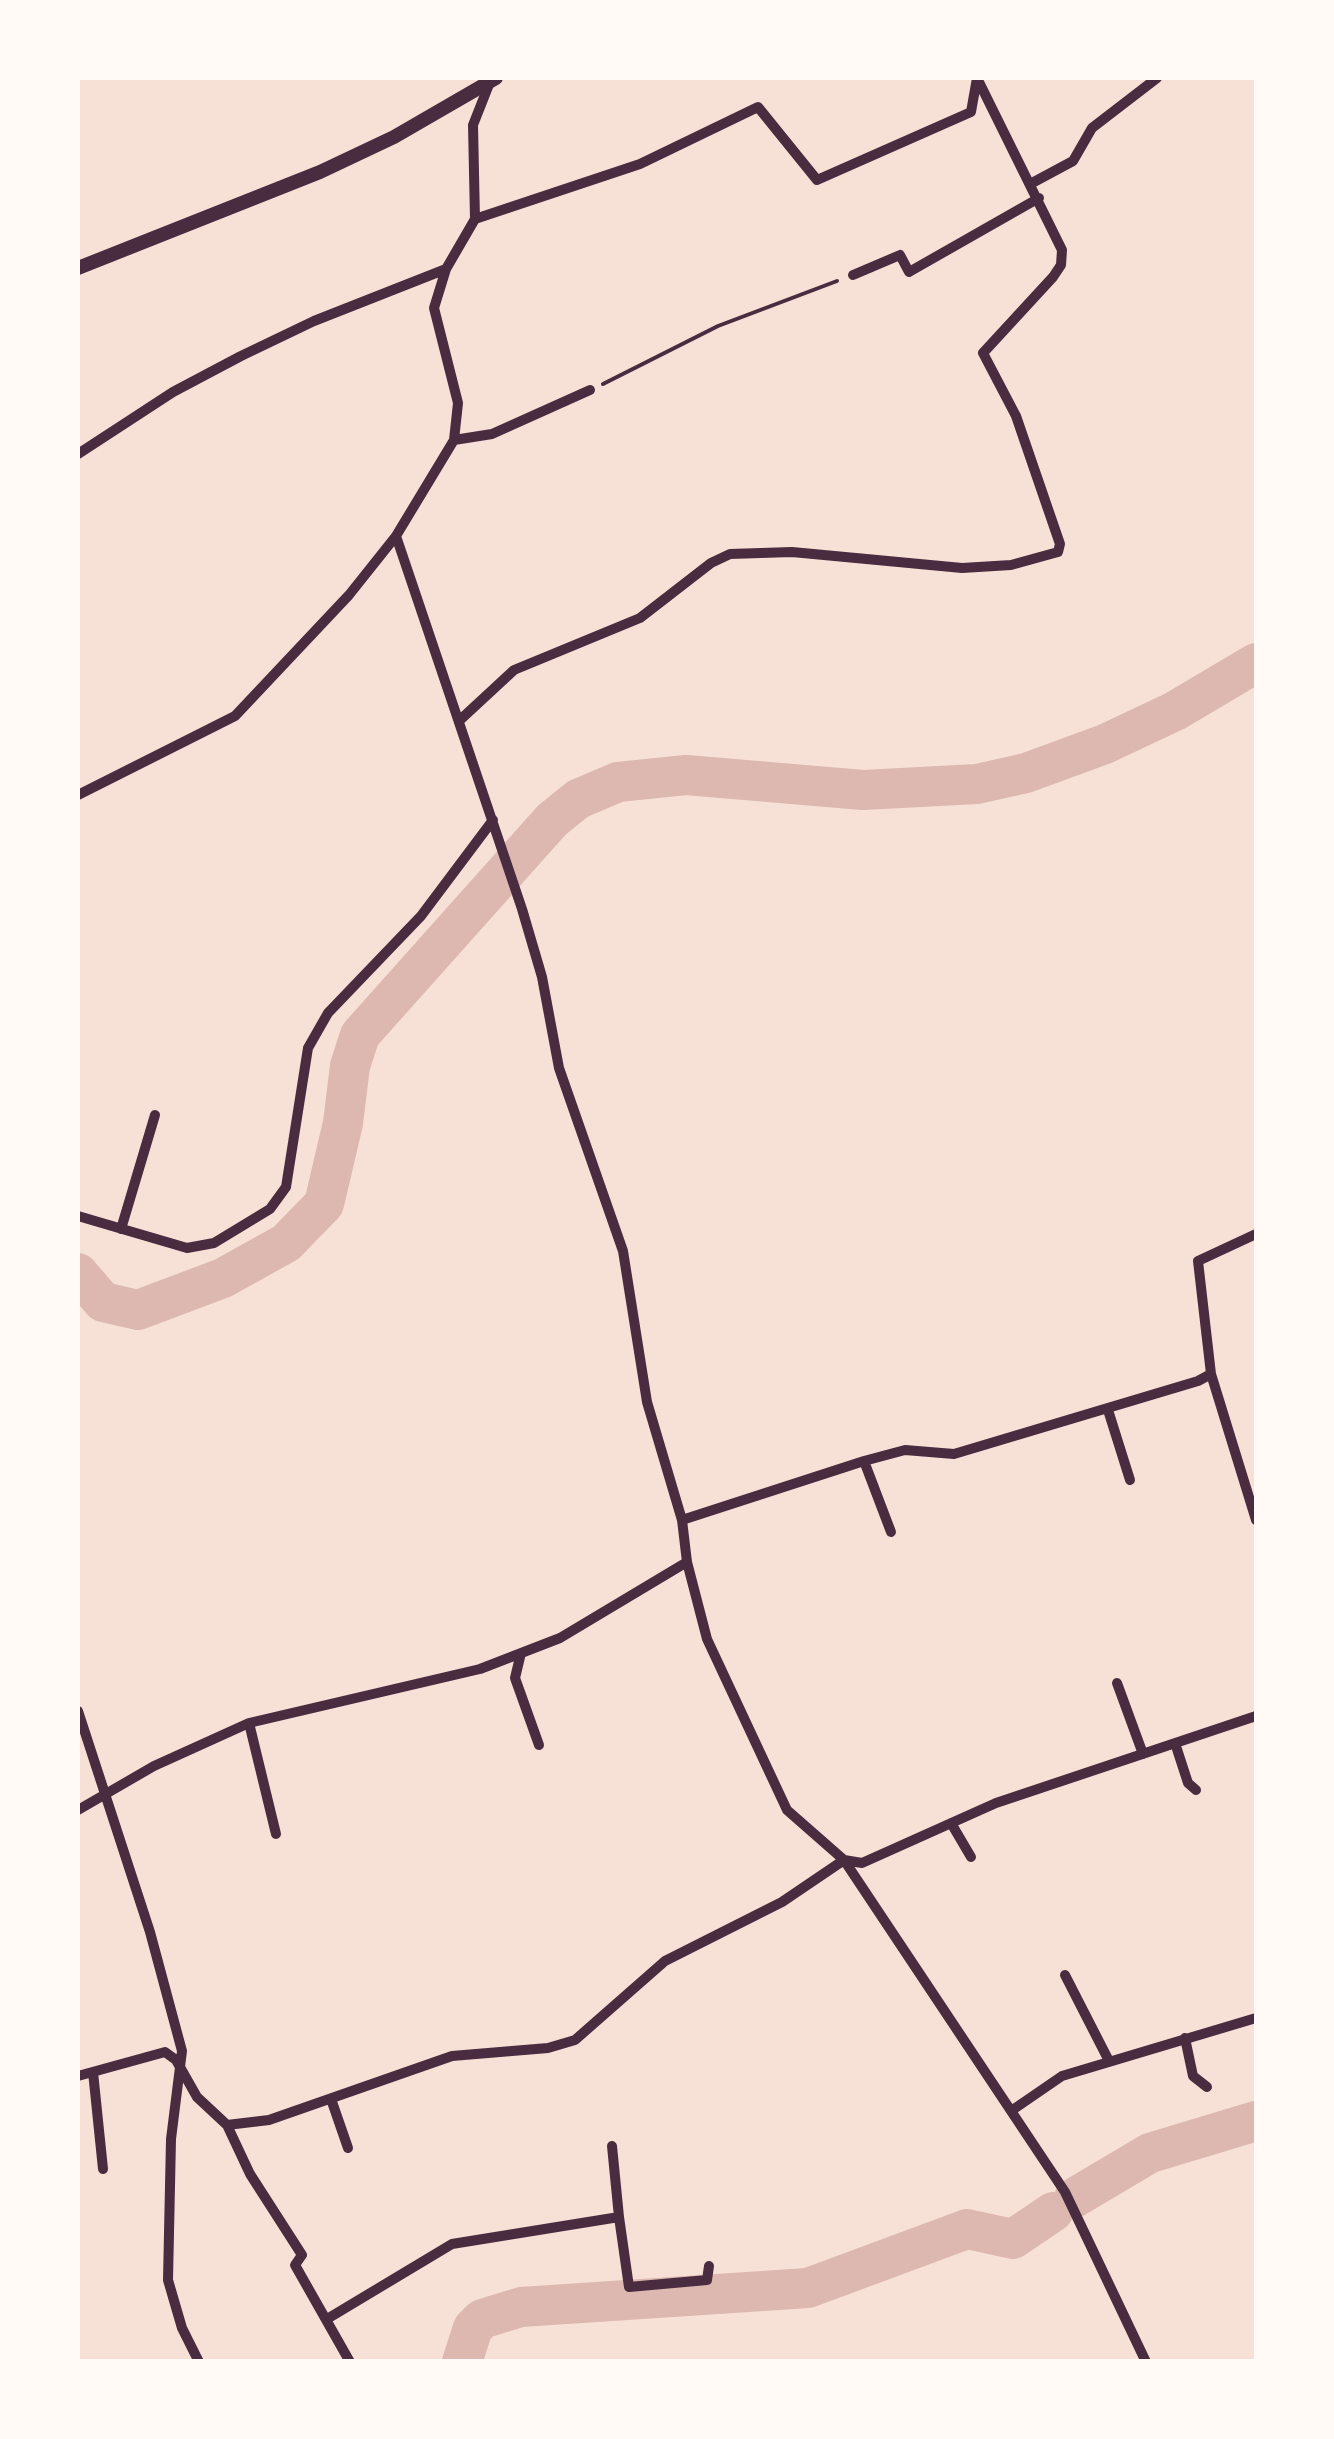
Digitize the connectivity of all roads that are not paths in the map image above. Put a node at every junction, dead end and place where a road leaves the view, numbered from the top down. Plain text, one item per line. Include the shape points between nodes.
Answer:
1 (977, 78) edge
2 (1156, 78) edge
3 (492, 79) edge
4 (1032, 184) junction
5 (1040, 198) junction
6 (475, 219) junction
7 (78, 268) edge
8 (446, 269) junction
9 (853, 275) road end
10 (590, 390) road end
11 (454, 440) junction
12 (78, 454) edge
13 (396, 536) junction
14 (460, 720) junction
15 (78, 795) edge
16 (493, 820) junction
17 (155, 1115) dead end
18 (78, 1216) edge
19 (121, 1229) junction
20 (1256, 1234) edge
21 (1211, 1374) junction
22 (1108, 1410) junction
23 (864, 1461) junction
24 (1130, 1480) dead end
25 (1253, 1487) edge
26 (682, 1520) junction
27 (1256, 1520) edge
28 (891, 1532) dead end
29 (687, 1562) junction
30 (521, 1653) junction
31 (1117, 1683) dead end
32 (78, 1711) edge
33 (1256, 1716) edge
34 (249, 1724) junction
35 (1176, 1743) junction
36 (539, 1745) dead end
37 (1142, 1754) junction
38 (1196, 1790) dead end
39 (106, 1795) junction
40 (78, 1810) edge
41 (951, 1823) junction
42 (276, 1834) dead end
43 (971, 1856) dead end
44 (844, 1860) junction
45 (1064, 1975) dead end
46 (1256, 2018) edge
47 (1185, 2038) junction
48 (1108, 2059) junction
49 (93, 2072) junction
50 (182, 2074) junction
51 (78, 2076) edge
52 (1207, 2087) dead end
53 (331, 2099) junction
54 (1011, 2111) junction
55 (227, 2124) junction
56 (612, 2146) dead end
57 (348, 2148) dead end
58 (103, 2169) dead end
59 (619, 2218) junction
60 (710, 2266) dead end
61 (327, 2319) junction
62 (199, 2362) edge
63 (350, 2362) edge
64 (1146, 2362) edge

1 - 4 street
1 - 6 street via 971,112 817,180 758,107 640,164
2 - 4 street via 1092,128 1073,161
3 - 6 street via 473,126
3 - 7 street via 394,138 320,172
4 - 5 street
5 - 9 street via 909,272 900,255
5 - 14 street via 1062,250 1061,265 983,353 1016,416 1058,552 1011,565 962,568 792,552 730,554 640,618 514,670
6 - 8 street
8 - 11 street via 434,308 458,403
8 - 12 street via 241,356
10 - 11 street via 492,434
11 - 13 street
13 - 14 street
13 - 15 street via 235,716
14 - 16 street
16 - 19 street via 421,916 328,1013 308,1048 286,1187 270,1209 214,1243 187,1248
16 - 26 street via 542,977 560,1068 623,1252 646,1402
17 - 19 street
18 - 19 street
20 - 21 street via 1198,1261
21 - 22 street
21 - 25 street
22 - 23 street via 954,1454 904,1450
22 - 24 street
23 - 26 street
23 - 28 street
25 - 27 street
26 - 29 street
29 - 30 street via 590,1622
29 - 44 street via 708,1639 769,1778 787,1810
30 - 34 street via 480,1669
30 - 36 street via 515,1678
31 - 37 street
32 - 39 street
33 - 35 street
34 - 39 street
34 - 42 street
35 - 37 street
35 - 38 street
37 - 41 street
39 - 40 street
39 - 50 street via 175,2024
41 - 43 street
41 - 44 street via 862,1863
44 - 53 street via 782,1902 666,1961 575,2040 452,2056
44 - 54 street
45 - 48 street
46 - 47 street
47 - 48 street
47 - 52 street via 1193,2076
48 - 54 street via 1062,2076
49 - 50 street via 166,2052
49 - 51 street
49 - 58 street
50 - 55 street via 212,2115
50 - 62 street via 170,2139 168,2280
53 - 55 street via 269,2120
53 - 57 street
54 - 64 street via 1065,2192
55 - 61 street via 302,2255 295,2265
56 - 59 street
59 - 60 street via 629,2286 707,2280
59 - 61 street via 452,2244
61 - 63 street

